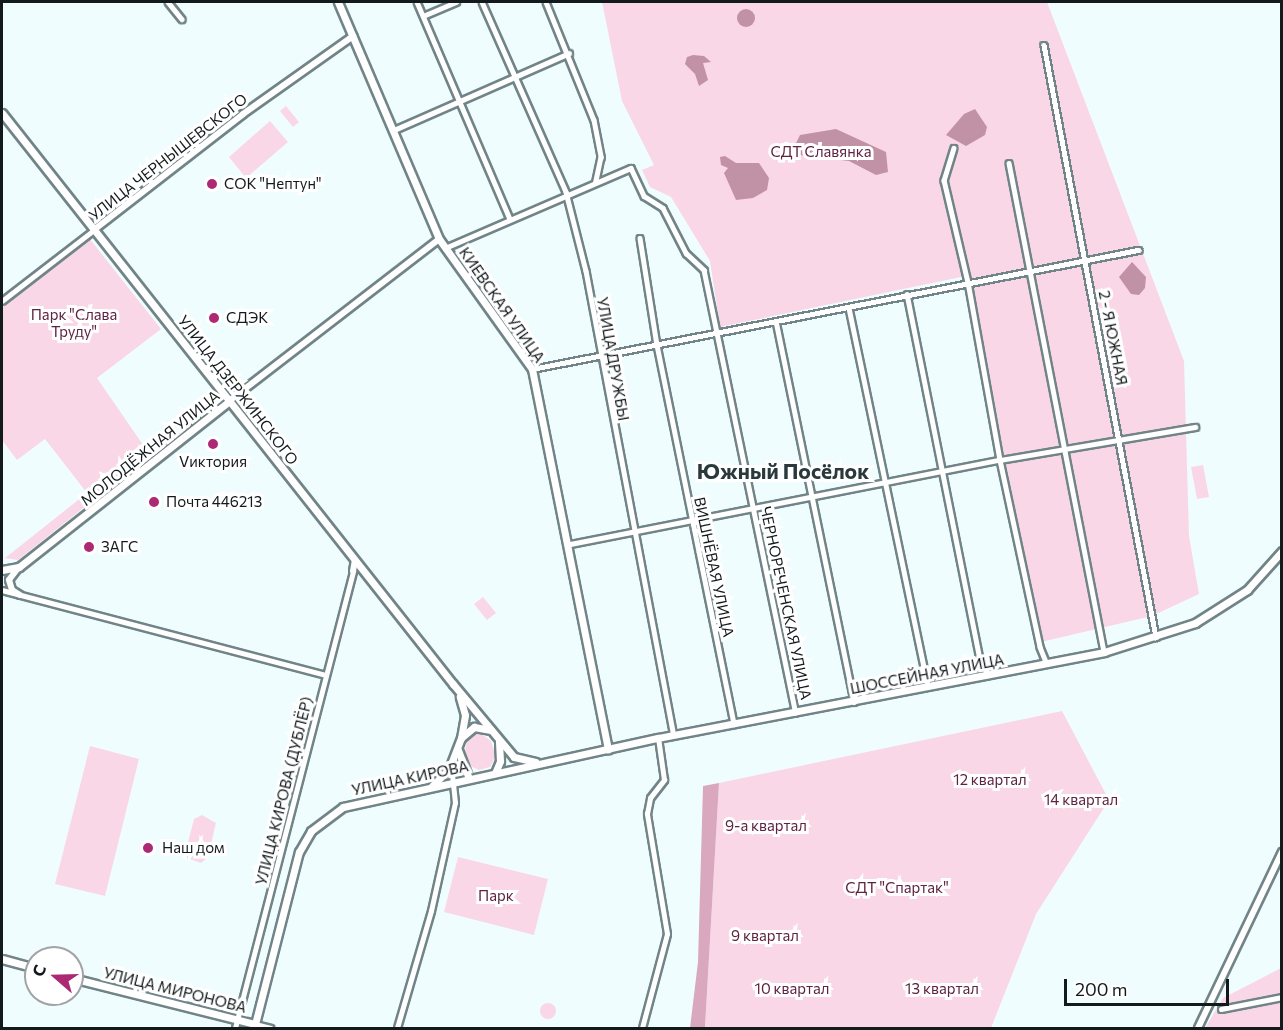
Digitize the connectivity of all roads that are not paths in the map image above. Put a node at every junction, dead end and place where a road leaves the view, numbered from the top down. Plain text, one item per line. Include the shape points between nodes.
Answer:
1 (168, 2) edge
2 (338, 2) edge
3 (417, 2) edge
4 (456, 2) edge
5 (482, 2) edge
6 (546, 2) edge
7 (423, 16) junction
8 (183, 19) dead end
9 (353, 36) junction
10 (1044, 45) dead end
11 (568, 53) junction
12 (514, 77) junction
13 (461, 101) junction
14 (2, 113) edge
15 (393, 130) junction
16 (954, 148) dead end
17 (1009, 163) dead end
18 (596, 181) junction
19 (566, 192) junction
20 (510, 219) junction
21 (95, 229) junction
22 (640, 238) dead end
23 (439, 239) junction
24 (445, 248) junction
25 (1138, 250) dead end
26 (1084, 260) junction
27 (1027, 271) junction
28 (968, 282) junction
29 (907, 294) junction
30 (2, 301) edge
31 (849, 308) junction
32 (776, 321) junction
33 (717, 333) junction
34 (657, 345) junction
35 (599, 354) junction
36 (532, 369) junction
37 (229, 401) junction
38 (1196, 428) dead end
39 (1119, 439) junction
40 (1064, 448) junction
41 (1000, 460) junction
42 (942, 471) junction
43 (883, 482) junction
44 (813, 497) junction
45 (754, 509) junction
46 (692, 522) junction
47 (633, 531) junction
48 (570, 544) junction
49 (1281, 551) edge
50 (355, 560) junction
51 (20, 567) junction
52 (2, 568) edge
53 (353, 571) joint
54 (2, 591) edge
55 (20, 596) junction
56 (1156, 637) junction
57 (1104, 652) junction
58 (1047, 664) junction
59 (326, 675) junction
60 (987, 675) junction
61 (453, 684) junction
62 (928, 687) junction
63 (854, 702) junction
64 (796, 713) junction
65 (734, 724) junction
66 (496, 734) junction
67 (674, 735) junction
68 (461, 738) junction
69 (658, 738) junction
70 (457, 748) junction
71 (608, 749) junction
72 (452, 762) junction
73 (549, 762) junction
74 (495, 773) junction
75 (469, 779) junction
76 (451, 783) junction
77 (430, 787) junction
78 (1281, 852) edge
79 (2, 959) edge
80 (24, 965) edge
81 (84, 981) edge
82 (1281, 997) edge
83 (1221, 1009) dead end
84 (238, 1020) junction
85 (254, 1026) edge
86 (235, 1029) edge
87 (272, 1029) edge
88 (397, 1029) edge
89 (642, 1029) edge
90 (1198, 1029) edge

1 - 8 street
2 - 9 main road, КИЕВСКАЯ УЛИЦА
3 - 7 street
4 - 7 street
5 - 12 street, УЛИЦА ДРУЖБЫ
6 - 11 street
7 - 13 street
9 - 15 main road, КИЕВСКАЯ УЛИЦА
9 - 21 street, УЛИЦА ЧЕРНЫШЕВСКОГО via 243,114
10 - 26 street, 2 - Я ЮЖНАЯ
11 - 12 street
11 - 18 street via 594,120 601,157
12 - 13 street
12 - 19 street, УЛИЦА ДРУЖБЫ
13 - 15 street
13 - 20 street
14 - 21 main road, УЛИЦА ДЗЕРЖИНСКОГО
15 - 23 main road, КИЕВСКАЯ УЛИЦА
16 - 28 street via 944,180
17 - 27 street
18 - 19 street, ЧЕРНОРЕЧЕНСКАЯ УЛИЦА
18 - 33 street, ЧЕРНОРЕЧЕНСКАЯ УЛИЦА via 631,168 644,196 663,208 686,253 704,270
19 - 20 street, ЧЕРНОРЕЧЕНСКАЯ УЛИЦА
19 - 35 street, УЛИЦА ДРУЖБЫ via 586,271
20 - 24 street, ЧЕРНОРЕЧЕНСКАЯ УЛИЦА
21 - 30 street, УЛИЦА ЧЕРНЫШЕВСКОГО
21 - 37 main road, УЛИЦА ДЗЕРЖИНСКОГО
22 - 34 street, ВИШНЁВАЯ УЛИЦА
23 - 24 main road, КИЕВСКАЯ УЛИЦА
23 - 37 street, МОЛОДЁЖНАЯ УЛИЦА
24 - 36 main road, КИЕВСКАЯ УЛИЦА
25 - 26 street
26 - 27 street
26 - 39 street, 2 - Я ЮЖНАЯ
27 - 28 street
27 - 40 street
28 - 29 street
28 - 41 street
29 - 31 street
29 - 42 street
31 - 32 street
31 - 43 street
32 - 33 street
32 - 44 street
33 - 34 street
33 - 45 street, ЧЕРНОРЕЧЕНСКАЯ УЛИЦА
34 - 35 street
34 - 46 street, ВИШНЁВАЯ УЛИЦА
35 - 36 street
35 - 47 street, УЛИЦА ДРУЖБЫ
36 - 48 main road, КИЕВСКАЯ УЛИЦА
37 - 50 main road, УЛИЦА ДЗЕРЖИНСКОГО
37 - 51 main road, МОЛОДЁЖНАЯ УЛИЦА
38 - 39 street
39 - 40 street
39 - 56 street, 2 - Я ЮЖНАЯ
40 - 41 street
40 - 57 street
41 - 42 street
41 - 58 street via 1040,647
42 - 43 street
42 - 60 street via 980,658
43 - 44 street
43 - 62 street
44 - 45 street
44 - 63 street
45 - 46 street
45 - 64 street, ЧЕРНОРЕЧЕНСКАЯ УЛИЦА
46 - 47 street
46 - 65 street, ВИШНЁВАЯ УЛИЦА
47 - 48 street
47 - 67 street, УЛИЦА ДРУЖБЫ
48 - 71 main road, КИЕВСКАЯ УЛИЦА
49 - 56 main road, ШОССЕЙНАЯ УЛИЦА via 1260,577 1224,605 1195,623
50 - 53 street, УЛИЦА КИРОВА (ДУБЛЁР)
50 - 61 main road, УЛИЦА ДЗЕРЖИНСКОГО
51 - 52 main road
51 - 55 street via 9,580 12,590
53 - 59 street, УЛИЦА КИРОВА (ДУБЛЁР)
54 - 55 street
55 - 59 street
56 - 57 main road, ШОССЕЙНАЯ УЛИЦА
57 - 58 main road, ШОССЕЙНАЯ УЛИЦА
58 - 60 main road, ШОССЕЙНАЯ УЛИЦА
59 - 84 street, УЛИЦА КИРОВА (ДУБЛЁР)
60 - 62 main road, ШОССЕЙНАЯ УЛИЦА
61 - 66 main road
61 - 68 main road via 465,709
62 - 63 main road, ШОССЕЙНАЯ УЛИЦА
63 - 64 main road, ШОССЕЙНАЯ УЛИЦА
64 - 65 main road, ШОССЕЙНАЯ УЛИЦА
65 - 67 main road, ШОССЕЙНАЯ УЛИЦА
66 - 68 main road via 474,727
66 - 73 main road via 519,760
66 - 74 main road via 501,755
67 - 69 main road, ШОССЕЙНАЯ УЛИЦА
68 - 70 main road
69 - 71 main road, ШОССЕЙНАЯ УЛИЦА
69 - 89 street via 664,780 650,798 648,814 667,934
70 - 72 main road
70 - 75 main road
71 - 73 main road, ШОССЕЙНАЯ УЛИЦА
72 - 76 street
72 - 77 main road
73 - 74 main road, УЛИЦА КИРОВА
74 - 75 main road, УЛИЦА КИРОВА
75 - 76 main road, УЛИЦА КИРОВА
76 - 77 main road, УЛИЦА КИРОВА
76 - 88 street via 455,803 431,911
77 - 85 main road, УЛИЦА КИРОВА via 343,807 311,831 299,852
78 - 90 street
79 - 80 main road
81 - 84 main road, УЛИЦА МИРОНОВА
82 - 83 street
84 - 85 main road, УЛИЦА МИРОНОВА
84 - 86 street, УЛИЦА КИРОВА (ДУБЛЁР)
85 - 87 street, УЛИЦА МИРОНОВА

